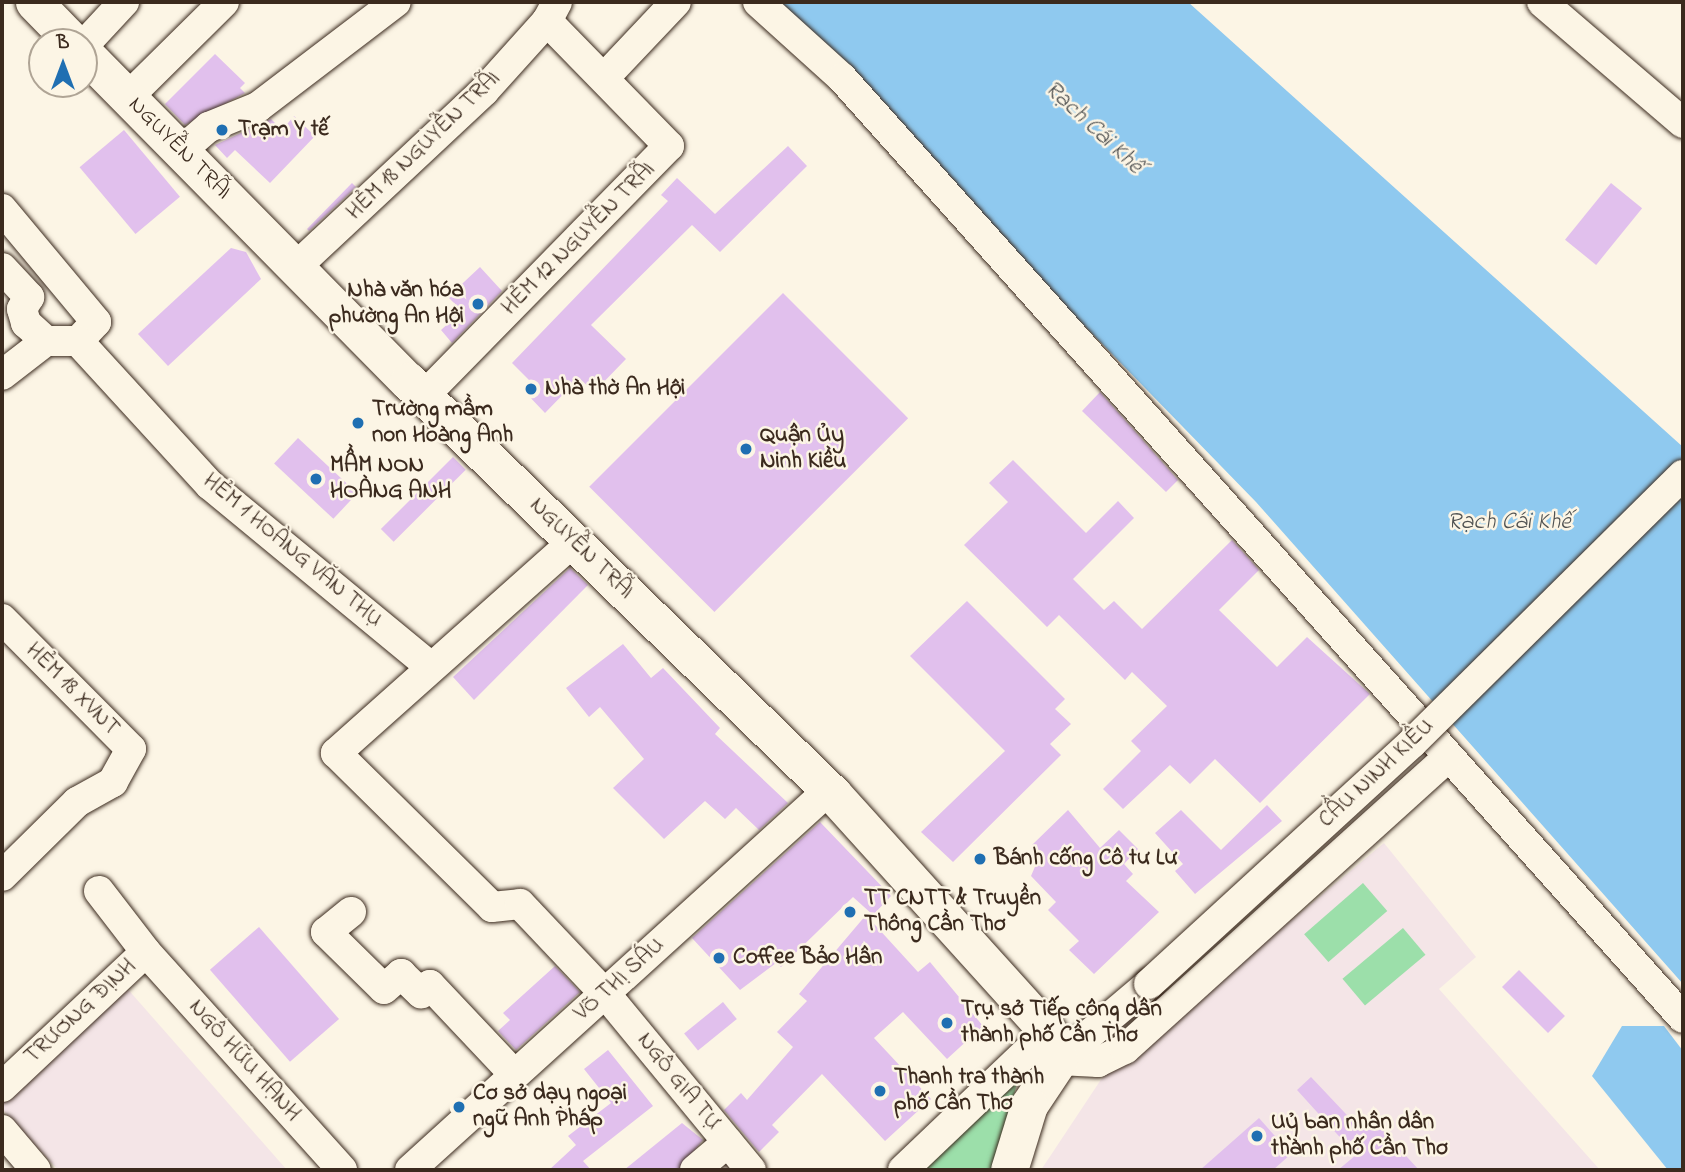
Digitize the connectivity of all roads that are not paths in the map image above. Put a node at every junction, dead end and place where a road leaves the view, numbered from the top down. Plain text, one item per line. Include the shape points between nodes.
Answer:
1 (34, 2) edge
2 (124, 2) edge
3 (224, 2) edge
4 (396, 2) edge
5 (676, 2) edge
6 (758, 2) edge
7 (1542, 2) edge
8 (552, 12) edge
9 (59, 28) edge
10 (98, 30) edge
11 (98, 67) edge
12 (605, 77) junction
13 (128, 97) junction
14 (1683, 123) edge
15 (181, 151) junction
16 (2, 209) edge
17 (296, 267) junction
18 (2, 268) edge
19 (56, 271) junction
20 (29, 297) junction
21 (46, 341) junction
22 (78, 341) junction
23 (2, 375) edge
24 (424, 396) junction
25 (1683, 475) edge
26 (574, 541) junction
27 (2, 620) edge
28 (431, 667) junction
29 (1446, 759) junction
30 (830, 790) junction
31 (3, 872) edge
32 (99, 891) dead end
33 (351, 912) dead end
34 (140, 944) junction
35 (605, 994) junction
36 (1683, 1018) edge
37 (1054, 1046) junction
38 (514, 1074) junction
39 (2, 1087) edge
40 (2, 1130) edge
41 (728, 1142) junction
42 (36, 1170) edge
43 (342, 1170) edge
44 (410, 1170) edge
45 (695, 1170) edge
46 (751, 1170) edge
47 (903, 1170) edge
48 (1009, 1170) edge

1 - 9 main road
2 - 10 street
3 - 13 street
4 - 15 street via 258,107 209,127
5 - 12 street
6 - 29 street via 842,78
7 - 14 street
8 - 12 street, HẺM 12 NGUYỄN TRÃI
8 - 17 street, HẺM 18 NGUYỄN TRÃI via 484,91
11 - 13 main road, NGUYỄN TRÃI
12 - 24 street, HẺM 12 NGUYỄN TRÃI via 667,138 667,150
13 - 15 main road, NGUYỄN TRÃI
15 - 17 main road, NGUYỄN TRÃI
16 - 19 street
17 - 24 main road, NGUYỄN TRÃI
18 - 20 street
19 - 20 street
19 - 22 street via 96,322
20 - 21 street via 22,310 26,323
21 - 22 street
21 - 23 street
22 - 28 street, HẺM 1 HOÀNG VĂN THỤ via 210,485
24 - 26 main road, NGUYỄN TRÃI
25 - 37 street, CẦU NINH KIỀU, bridge via 1412,743 1149,984
26 - 28 street
26 - 30 main road, NGUYỄN TRÃI
27 - 31 street, HẺM 18 XVNT via 131,749 113,782 77,803
28 - 35 street, NGÔ GIA TỰ via 335,752 492,907 520,904
29 - 36 street
29 - 37 street via 1125,1049 1098,1062
30 - 35 street, VÕ THỊ SÁU
30 - 37 main road, NGUYỄN TRÃI
32 - 34 street, NGÔ HỮU HẠNH
33 - 38 street via 326,932 384,989 401,974 421,993 430,985
34 - 39 street, TRƯƠNG ĐỊNH
34 - 43 street, NGÔ HỮU HẠNH
35 - 38 street, VÕ THỊ SÁU
35 - 41 street, NGÔ GIA TỰ
37 - 47 street, CẦU NINH KIỀU
37 - 48 main road
38 - 44 street, VÕ THỊ SÁU
40 - 42 street
41 - 45 street
41 - 46 street, NGÔ GIA TỰ

